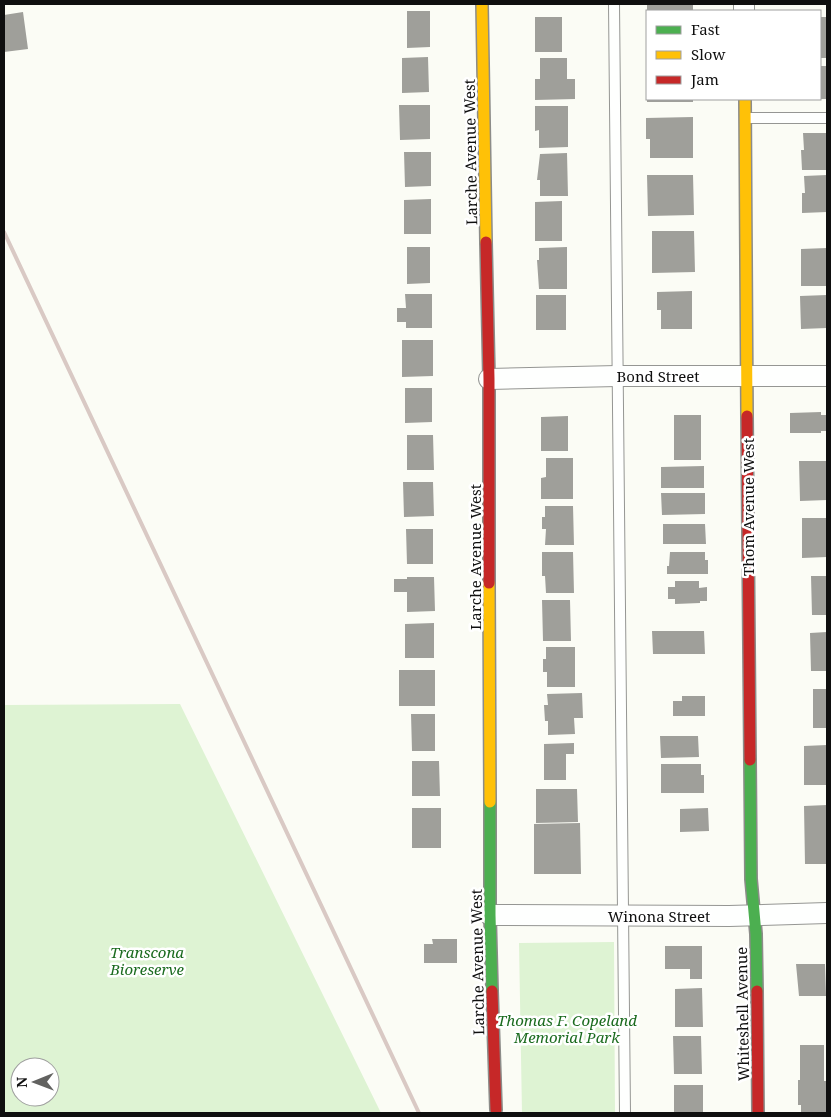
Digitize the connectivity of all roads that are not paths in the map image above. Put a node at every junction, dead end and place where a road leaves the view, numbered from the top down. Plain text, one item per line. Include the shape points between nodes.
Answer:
1 (482, 4) edge
2 (614, 4) edge
3 (745, 100) edge
4 (745, 118) junction
5 (827, 118) edge
6 (617, 376) junction
7 (747, 376) junction
8 (827, 376) edge
9 (489, 380) junction
10 (827, 913) edge
11 (490, 915) junction
12 (755, 915) junction
13 (624, 916) junction
14 (496, 1110) dead end
15 (625, 1113) edge
16 (758, 1113) edge

1 - 9 street, Larche Avenue West
2 - 6 lane
3 - 4 street, Thom Avenue West
4 - 5 lane
4 - 7 street, Thom Avenue West
6 - 7 street, Bond Street
6 - 9 street, Bond Street
6 - 13 lane
7 - 8 street, Bond Street
7 - 12 street, Thom Avenue West
9 - 11 street, Larche Avenue West
10 - 12 street, Winona Street
11 - 13 street, Winona Street
11 - 14 street, Larche Avenue West
12 - 13 street, Winona Street
12 - 16 street, Whiteshell Avenue
13 - 15 lane

